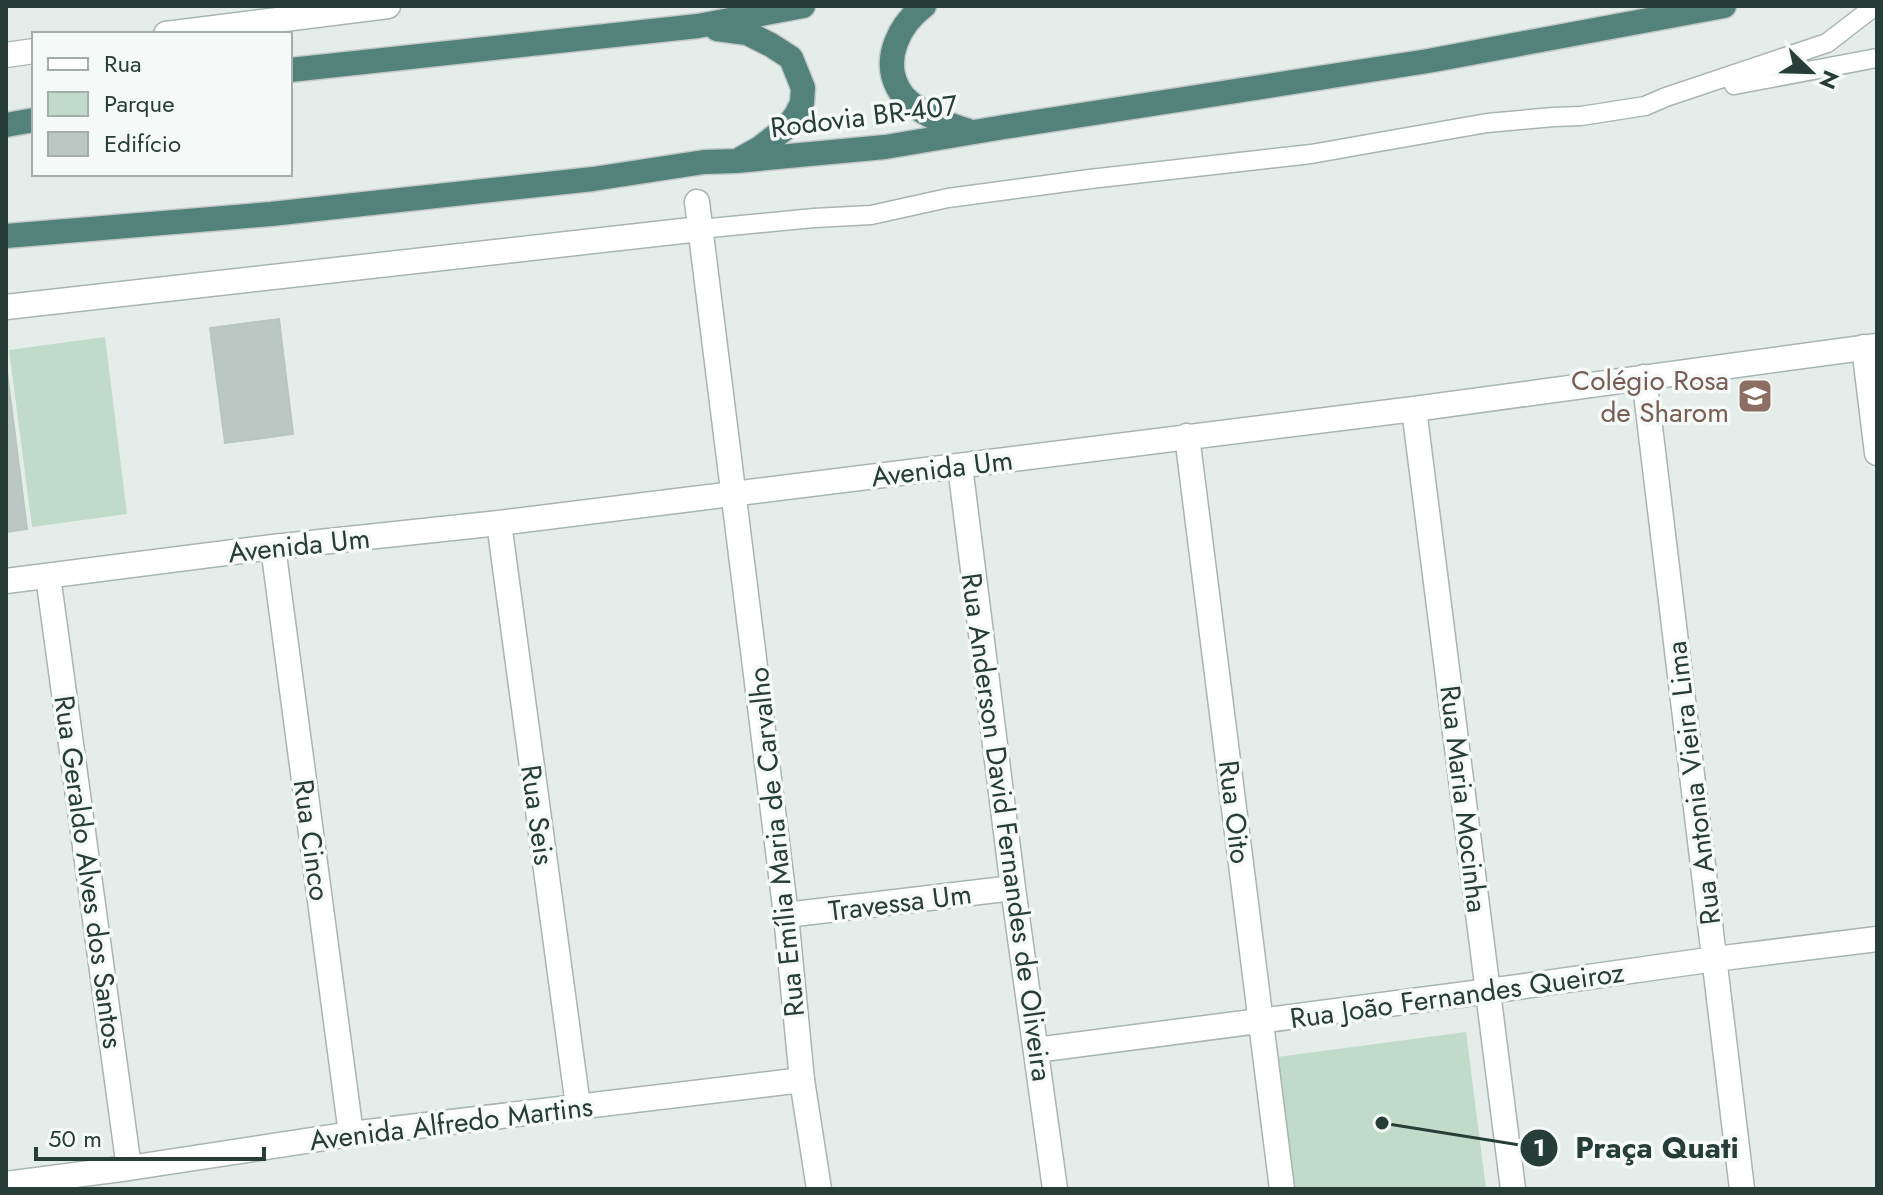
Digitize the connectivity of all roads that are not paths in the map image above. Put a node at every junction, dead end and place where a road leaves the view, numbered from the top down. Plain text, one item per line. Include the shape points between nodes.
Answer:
1 (388, 6) edge
2 (803, 6) edge
3 (924, 6) edge
4 (1724, 6) edge
5 (1875, 6) edge
6 (698, 26) junction
7 (182, 32) edge
8 (32, 51) edge
9 (6, 55) edge
10 (1877, 58) edge
11 (292, 70) edge
12 (1666, 97) junction
13 (32, 120) edge
14 (6, 125) edge
15 (972, 133) junction
16 (736, 161) junction
17 (697, 202) dead end
18 (700, 229) junction
19 (6, 236) edge
20 (6, 307) edge
21 (1870, 346) edge
22 (1644, 377) junction
23 (1414, 409) junction
24 (1187, 436) junction
25 (1877, 453) edge
26 (960, 466) junction
27 (735, 494) junction
28 (499, 523) junction
29 (273, 547) junction
30 (48, 576) junction
31 (6, 581) edge
32 (1013, 888) junction
33 (786, 915) junction
34 (1877, 939) edge
35 (1715, 959) junction
36 (1489, 991) junction
37 (1261, 1021) junction
38 (1036, 1050) junction
39 (802, 1080) junction
40 (578, 1106) junction
41 (351, 1134) junction
42 (129, 1168) junction
43 (6, 1184) edge
44 (819, 1189) edge
45 (1055, 1189) edge
46 (1282, 1189) edge
47 (1513, 1189) edge
48 (1742, 1189) edge

1 - 7 street
2 - 6 highway
3 - 15 highway via 893,48 892,73 899,90 928,116
4 - 15 highway, Rodovia BR-407 via 1428,61
5 - 12 lane via 1827,43
6 - 11 highway
6 - 16 highway via 747,33 771,45 791,58 803,88 802,103 787,127
8 - 9 street
10 - 12 lane
12 - 18 lane via 1645,106 1581,116 1487,123 1311,154 948,198 871,215
13 - 14 highway
15 - 16 highway, Rodovia BR-407
16 - 19 highway, Rodovia BR-407 via 271,214
17 - 18 street, Rua Emília Maria de Carvalho
18 - 20 street
18 - 27 street, Rua Emília Maria de Carvalho
21 - 22 street, Avenida Um
21 - 25 street
22 - 23 street, Avenida Um
22 - 35 street, Rua Antonia Vieira Lima
23 - 24 street, Avenida Um
23 - 36 street, Rua Maria Mocinha
24 - 26 street, Avenida Um
24 - 37 street, Rua Oito
26 - 27 street, Avenida Um
26 - 32 street, Rua Anderson David Fernandes de Oliveira
27 - 28 street, Avenida Um
27 - 33 street, Rua Emília Maria de Carvalho
28 - 29 street, Avenida Um
28 - 40 street, Rua Seis
29 - 30 street, Avenida Um
29 - 41 street, Rua Cinco
30 - 31 street, Avenida Um
30 - 42 street, Rua Geraldo Alves dos Santos
32 - 33 street, Travessa Um
32 - 38 street, Rua Anderson David Fernandes de Oliveira
33 - 39 street, Rua Emília Maria de Carvalho
34 - 35 street, Rua João Fernandes Queiroz
35 - 36 street, Rua João Fernandes Queiroz
35 - 48 street, Rua Antonia Vieira Lima
36 - 37 street, Rua João Fernandes Queiroz
36 - 47 street, Rua Maria Mocinha
37 - 38 street, Rua João Fernandes Queiroz
37 - 46 street, Rua Oito
38 - 45 street, Rua Anderson David Fernandes de Oliveira
39 - 40 street, Avenida Alfredo Martins
39 - 44 street, Rua Emília Maria de Carvalho
40 - 41 street, Avenida Alfredo Martins
41 - 42 street, Avenida Alfredo Martins
42 - 43 street, Avenida Alfredo Martins

